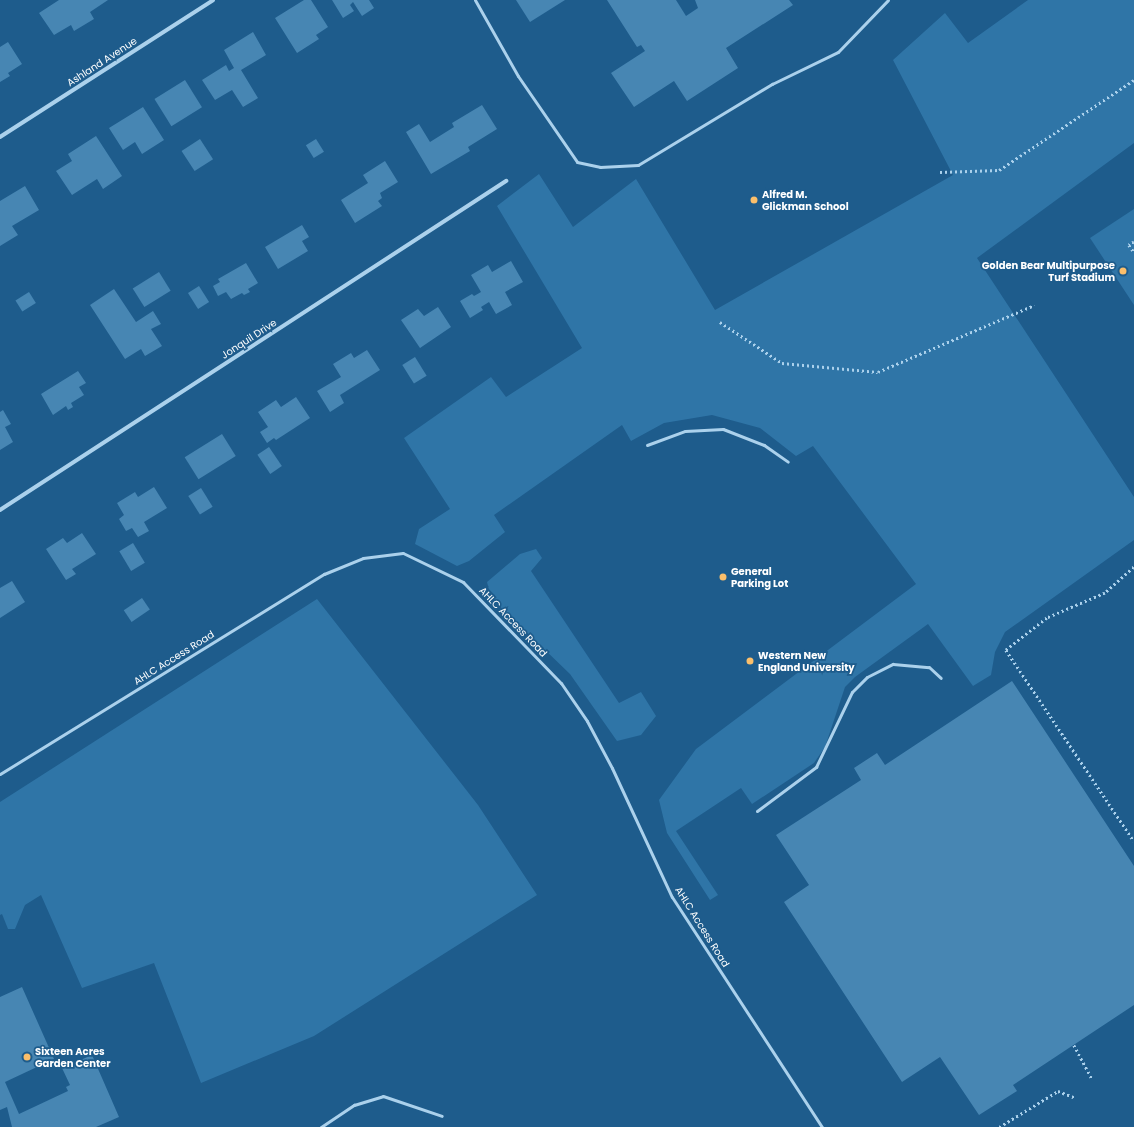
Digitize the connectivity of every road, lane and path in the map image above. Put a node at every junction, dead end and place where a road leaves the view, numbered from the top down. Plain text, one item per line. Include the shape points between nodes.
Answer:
1 (213, 0) edge
2 (476, 0) edge
3 (888, 0) edge
4 (1134, 80) edge
5 (0, 137) edge
6 (940, 172) dead end
7 (506, 181) dead end
8 (1134, 242) edge
9 (1134, 252) edge
10 (1034, 305) dead end
11 (720, 322) dead end
12 (647, 445) dead end
13 (788, 462) dead end
14 (0, 510) edge
15 (1134, 568) edge
16 (941, 678) dead end
17 (0, 774) edge
18 (757, 811) dead end
19 (1134, 841) edge
20 (1074, 1045) dead end
21 (1092, 1079) dead end
22 (1076, 1098) dead end
23 (442, 1116) dead end
24 (321, 1127) edge
25 (822, 1127) edge
26 (999, 1127) edge

1 - 5 street, Ashland Avenue
2 - 3 lane via 518,76 577,162 600,167 638,165 772,84 838,52
4 - 6 path via 999,170
7 - 14 street, Jonquil Drive
8 - 9 path via 1129,245
10 - 11 path via 878,372 782,363
12 - 13 lane via 685,431 723,429 764,445
15 - 19 path via 1105,593 1047,618 1006,650
16 - 18 lane via 929,668 893,664 867,677 852,692 816,767
17 - 25 lane, AHLC Access Road via 324,574 363,558 403,553 462,582 561,684 587,721 672,897
20 - 21 path
22 - 26 path via 1058,1091
23 - 24 lane via 383,1096 354,1105

